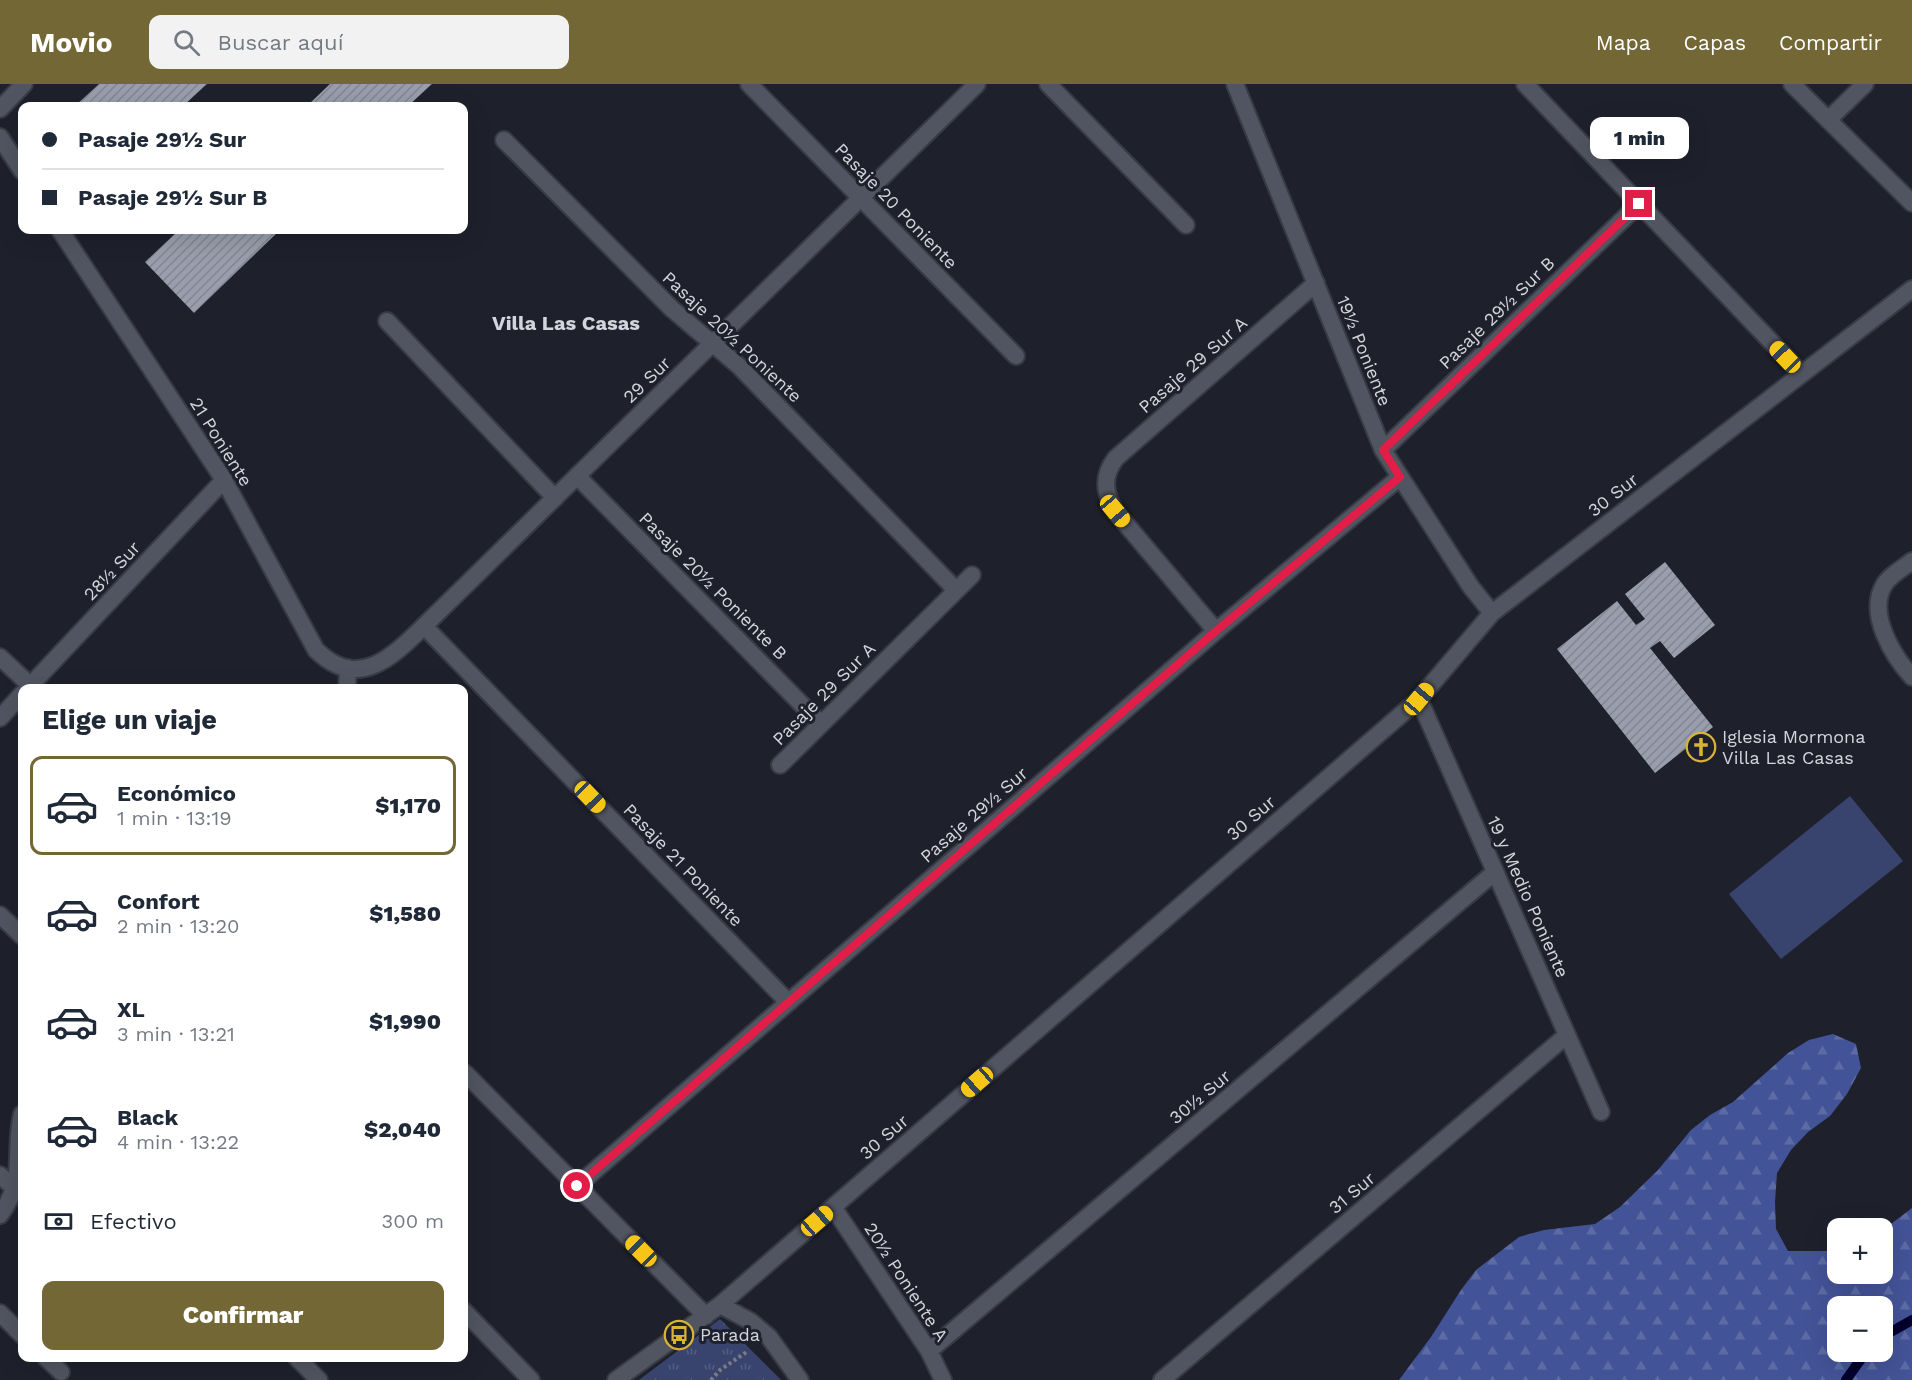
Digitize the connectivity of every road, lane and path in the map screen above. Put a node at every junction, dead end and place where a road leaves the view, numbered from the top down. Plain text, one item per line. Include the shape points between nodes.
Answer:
1 (24, 84) edge
2 (749, 84) edge
3 (977, 84) edge
4 (1048, 84) edge
5 (1235, 84) edge
6 (1524, 84) edge
7 (1792, 84) edge
8 (1865, 84) edge
9 (0, 109) edge
10 (1828, 120) junction
11 (0, 137) edge
12 (504, 140) dead end
13 (18, 165) edge
14 (861, 198) junction
15 (1912, 203) edge
16 (1639, 204) junction
17 (1186, 225) dead end
18 (63, 234) edge
19 (1316, 283) junction
20 (1912, 290) edge
21 (387, 321) dead end
22 (712, 343) junction
23 (1016, 356) dead end
24 (1801, 374) junction
25 (1383, 450) junction
26 (577, 476) junction
27 (1400, 477) junction
28 (224, 480) junction
29 (555, 498) junction
30 (1912, 561) edge
31 (972, 575) dead end
32 (956, 590) junction
33 (1492, 613) junction
34 (424, 627) junction
35 (1216, 631) junction
36 (0, 657) edge
37 (348, 668) junction
38 (1912, 677) edge
39 (24, 684) edge
40 (33, 684) edge
41 (347, 684) edge
42 (18, 699) edge
43 (1419, 699) junction
44 (0, 718) edge
45 (821, 724) junction
46 (780, 765) dead end
47 (1495, 872) junction
48 (0, 915) edge
49 (18, 932) edge
50 (788, 1002) junction
51 (1567, 1035) junction
52 (468, 1076) edge
53 (1601, 1112) dead end
54 (0, 1175) edge
55 (18, 1176) edge
56 (577, 1186) junction
57 (15, 1189) junction
58 (833, 1207) junction
59 (0, 1215) edge
60 (720, 1305) junction
61 (0, 1313) edge
62 (468, 1315) edge
63 (706, 1316) junction
64 (18, 1331) edge
65 (769, 1337) junction
66 (929, 1351) junction
67 (50, 1362) edge
68 (301, 1362) edge
69 (61, 1372) dead end
70 (319, 1380) edge
71 (531, 1380) edge
72 (616, 1380) edge
73 (711, 1380) edge
74 (800, 1380) edge
75 (943, 1380) edge
76 (1162, 1380) edge

1 - 9 street
2 - 14 street, Pasaje 20 Poniente
3 - 14 street, 29 Sur
4 - 17 street
5 - 19 street, 19½ Poniente
6 - 16 street
7 - 10 street
8 - 10 street
10 - 15 street
11 - 13 street
12 - 22 street, Pasaje 20½ Poniente via 672,309
14 - 22 street, 29 Sur
14 - 23 street, Pasaje 20 Poniente
16 - 24 street
16 - 25 street, Pasaje 29½ Sur B
18 - 28 street, 21 Poniente
19 - 25 street, 19½ Poniente
19 - 35 street, Pasaje 29 Sur A via 1116,458 1107,473 1106,493 1115,511
20 - 24 street, 30 Sur
21 - 29 street
22 - 26 street, 29 Sur
22 - 32 street, Pasaje 20½ Poniente via 740,367
24 - 33 street, 30 Sur
25 - 27 street, 19½ Poniente
26 - 29 street, 29 Sur
26 - 45 street, Pasaje 20½ Poniente B
27 - 33 street, 19½ Poniente
27 - 35 street, Pasaje 29½ Sur
28 - 37 street, 21 Poniente via 316,650
28 - 40 street, 28½ Sur
29 - 34 street, 29 Sur
30 - 38 street via 1884,584 1878,619 1900,665
31 - 32 street, Pasaje 29 Sur A
32 - 45 street, Pasaje 29 Sur A
33 - 43 street, 30 Sur
34 - 37 street, 29 Sur via 387,660 362,669
34 - 50 street, Pasaje 21 Poniente
35 - 50 street, Pasaje 29½ Sur
36 - 39 street
37 - 41 street
42 - 44 street, 28½ Sur
43 - 47 street, 19 y Medio Poniente
43 - 58 street, 30 Sur
45 - 46 street, Pasaje 29 Sur A
47 - 51 street, 19 y Medio Poniente
47 - 66 street, 30½ Sur
48 - 49 street
50 - 56 street, Pasaje 29½ Sur
51 - 53 street, 19 y Medio Poniente
51 - 76 street, 31 Sur
52 - 56 street
54 - 57 street
55 - 57 street
56 - 63 street
57 - 59 street
58 - 60 street, 30 Sur
58 - 66 street, 20½ Poniente A
60 - 63 street, 30 Sur
60 - 65 street via 750,1321
61 - 64 street
62 - 71 street
63 - 72 street, 30 Sur
65 - 73 path
65 - 74 street
66 - 75 street, 20½ Poniente A
67 - 69 street
68 - 70 street

